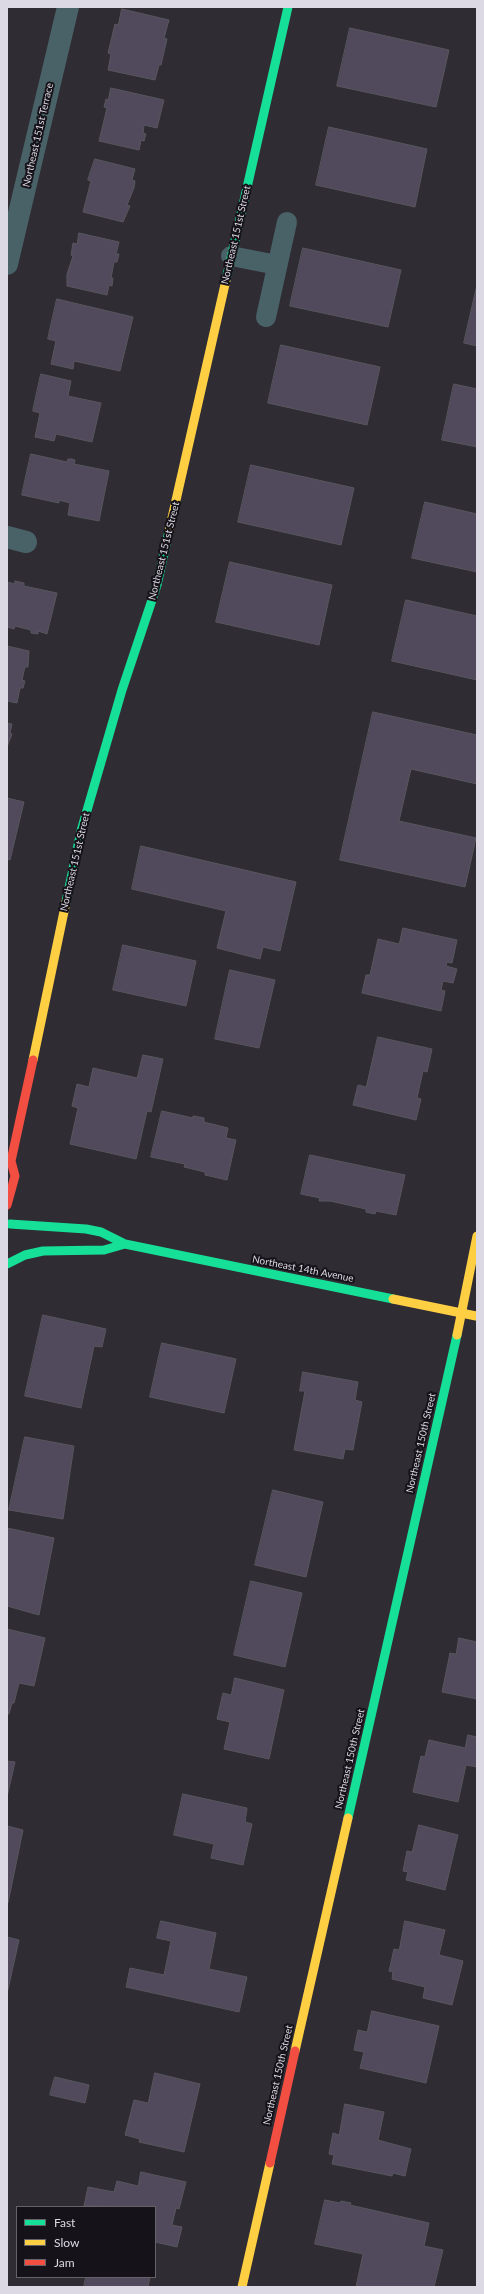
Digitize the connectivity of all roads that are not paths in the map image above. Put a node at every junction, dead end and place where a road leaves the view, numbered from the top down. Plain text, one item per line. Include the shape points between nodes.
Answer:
1 (68, 7) edge
2 (288, 7) edge
3 (287, 222) dead end
4 (231, 256) junction
5 (7, 264) edge
6 (277, 265) junction
7 (266, 316) dead end
8 (9, 1162) edge
9 (7, 1205) edge
10 (10, 1225) edge
11 (477, 1236) edge
12 (125, 1244) junction
13 (12, 1252) dead end
14 (7, 1264) edge
15 (462, 1312) junction
16 (477, 1316) edge
17 (242, 2287) edge

1 - 5 street, Northeast 151st Terrace
2 - 4 street, Northeast 151st Street
3 - 6 lane
4 - 6 lane
4 - 8 street, Northeast 151st Street via 157,585 122,690 80,831
6 - 7 lane
8 - 9 street, Northeast 151st Street via 15,1176
10 - 12 street, Northeast 14th Avenue via 22,1223 86,1229 101,1232
11 - 15 street, Northeast 150th Street
12 - 14 street, Northeast 14th Avenue via 104,1250 43,1251 25,1255
12 - 15 street, Northeast 14th Avenue
13 - 14 street
15 - 16 street, Northeast 14th Avenue
15 - 17 street, Northeast 150th Street

